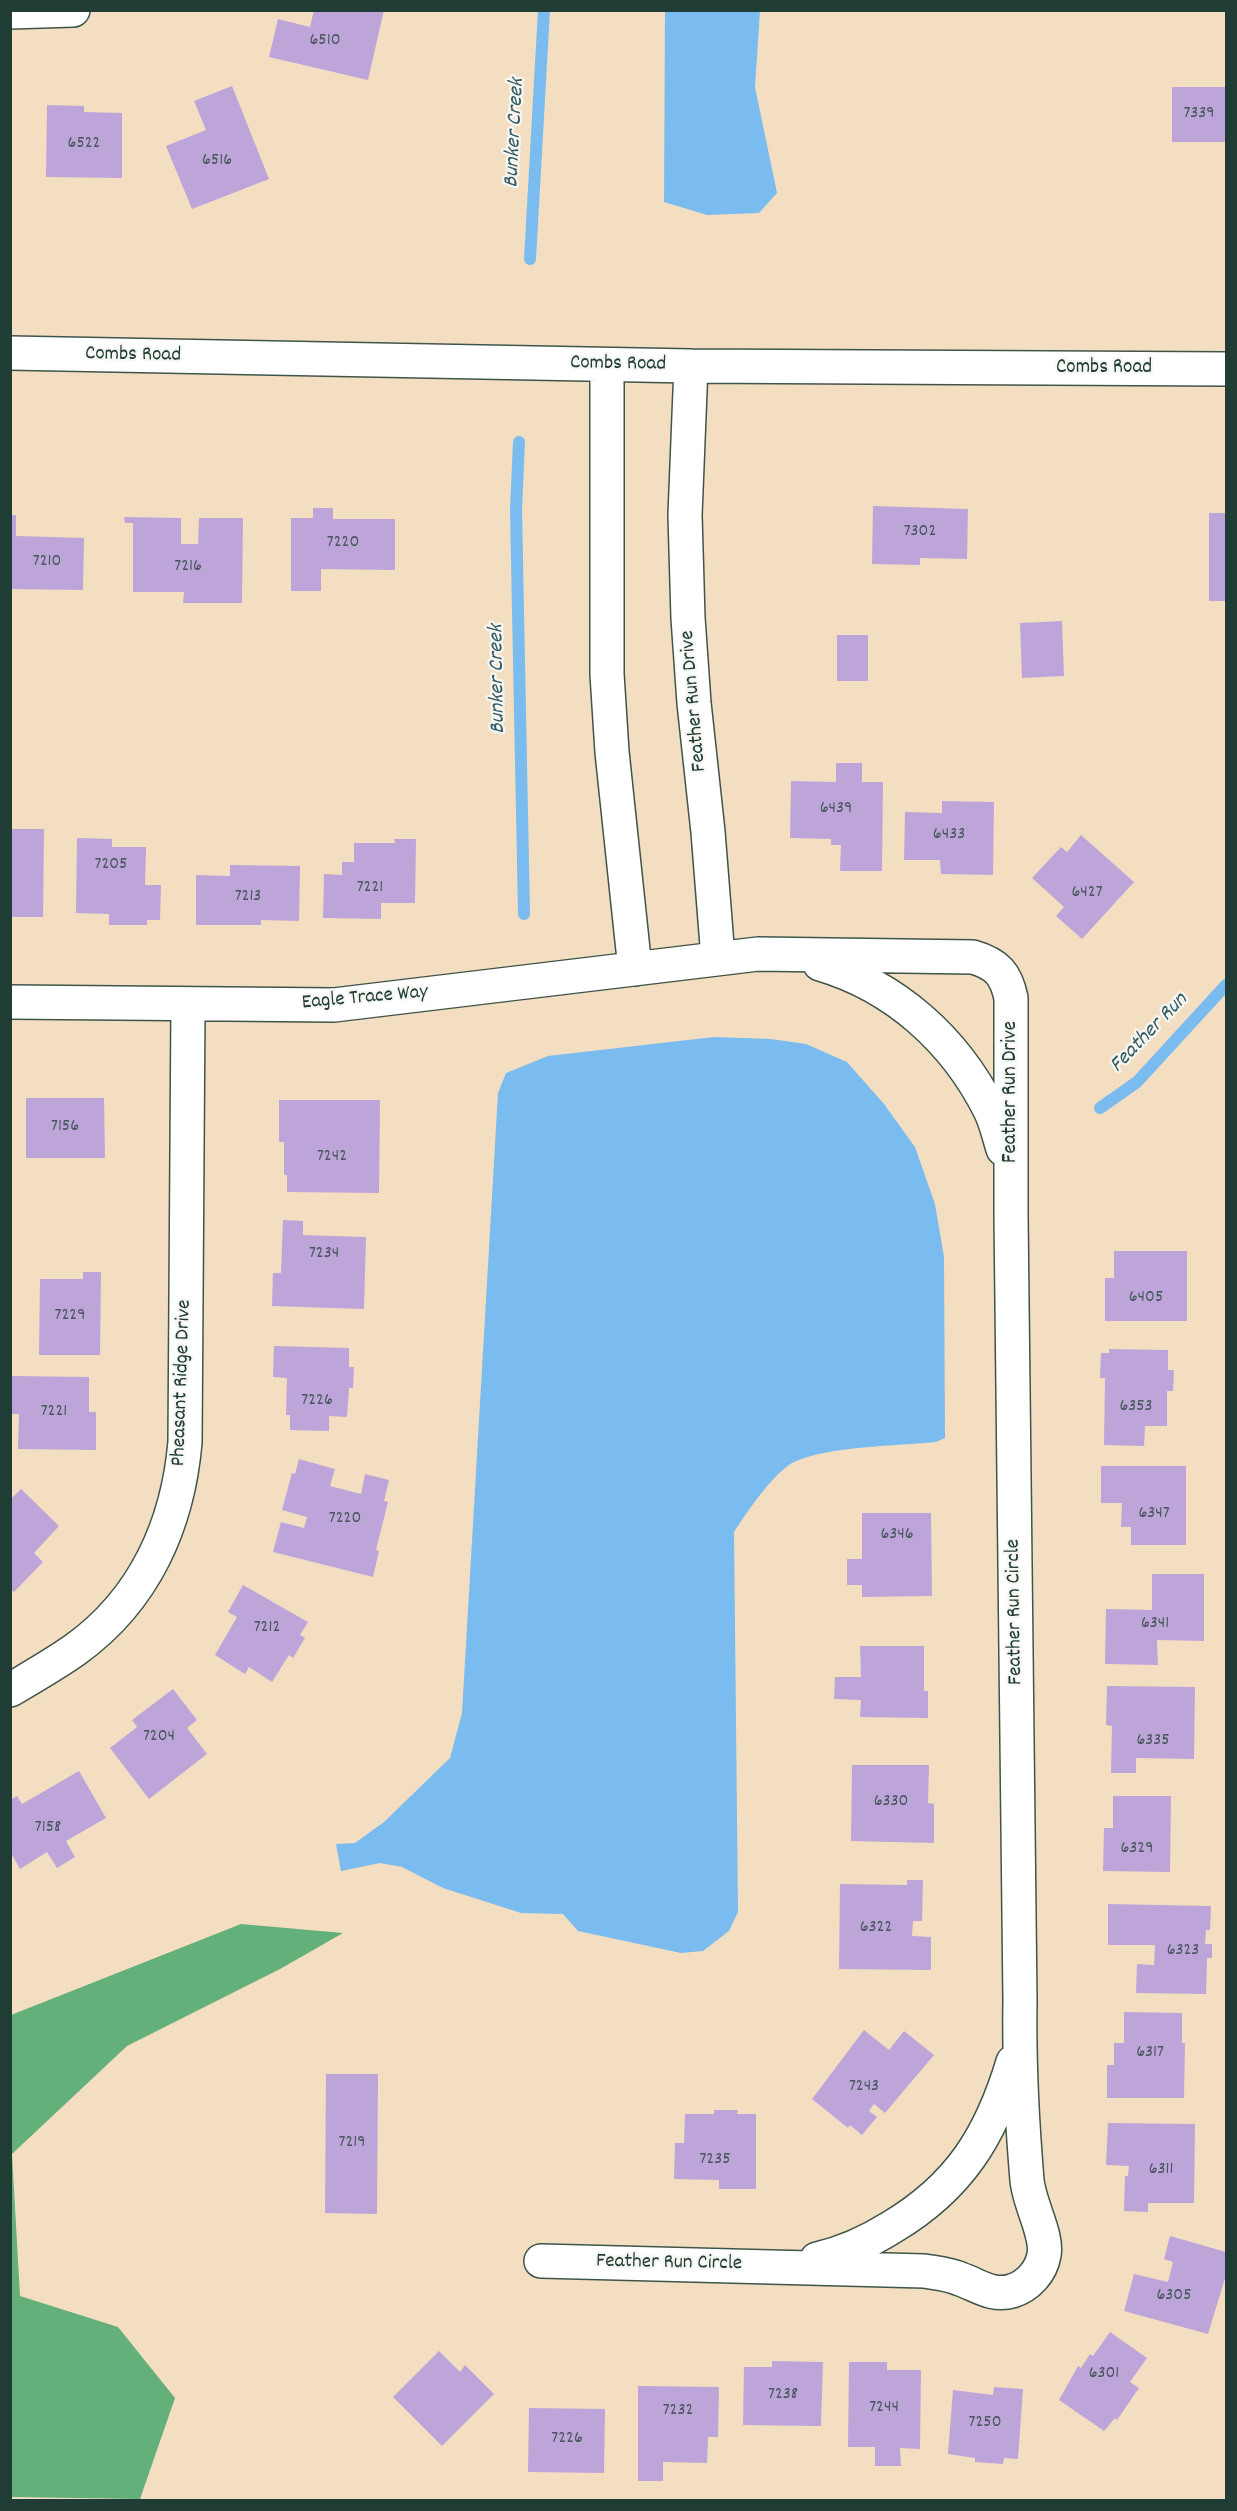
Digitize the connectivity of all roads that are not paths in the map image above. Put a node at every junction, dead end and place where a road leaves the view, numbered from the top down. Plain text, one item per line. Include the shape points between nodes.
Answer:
1 (73, 10) edge
2 (10, 12) edge
3 (10, 353) edge
4 (608, 365) junction
5 (691, 366) junction
6 (1227, 369) edge
7 (795, 955) junction
8 (718, 958) junction
9 (635, 969) junction
10 (10, 1002) edge
11 (188, 1004) junction
12 (1012, 1173) junction
13 (10, 1690) edge
14 (1019, 2050) junction
15 (541, 2261) dead end
16 (796, 2267) junction

1 - 2 street
3 - 4 street, Combs Road
4 - 5 street, Combs Road
4 - 9 street via 607,674
5 - 6 street, Combs Road
5 - 8 street, Feather Run Drive via 685,515 688,618
7 - 8 street, Feather Run Drive
7 - 12 street, Feather Run Drive via 880,988 936,1034 958,1057 991,1112
7 - 12 street, Feather Run Drive via 973,957 992,964 1006,978 1011,998
8 - 9 street, Eagle Trace Way
9 - 11 street, Eagle Trace Way via 357,1004
10 - 11 street, Eagle Trace Way
11 - 13 street, Pheasant Ridge Drive via 185,1442 180,1486 165,1538 123,1606 76,1650
12 - 14 street, Feather Run Circle
14 - 16 street, Feather Run Circle via 991,2123 968,2162 947,2187 915,2214 877,2237
14 - 16 street, Feather Run Circle via 1027,2180 1045,2245 1042,2265 1027,2284 1012,2291 993,2292 958,2278 924,2271
15 - 16 street, Feather Run Circle

